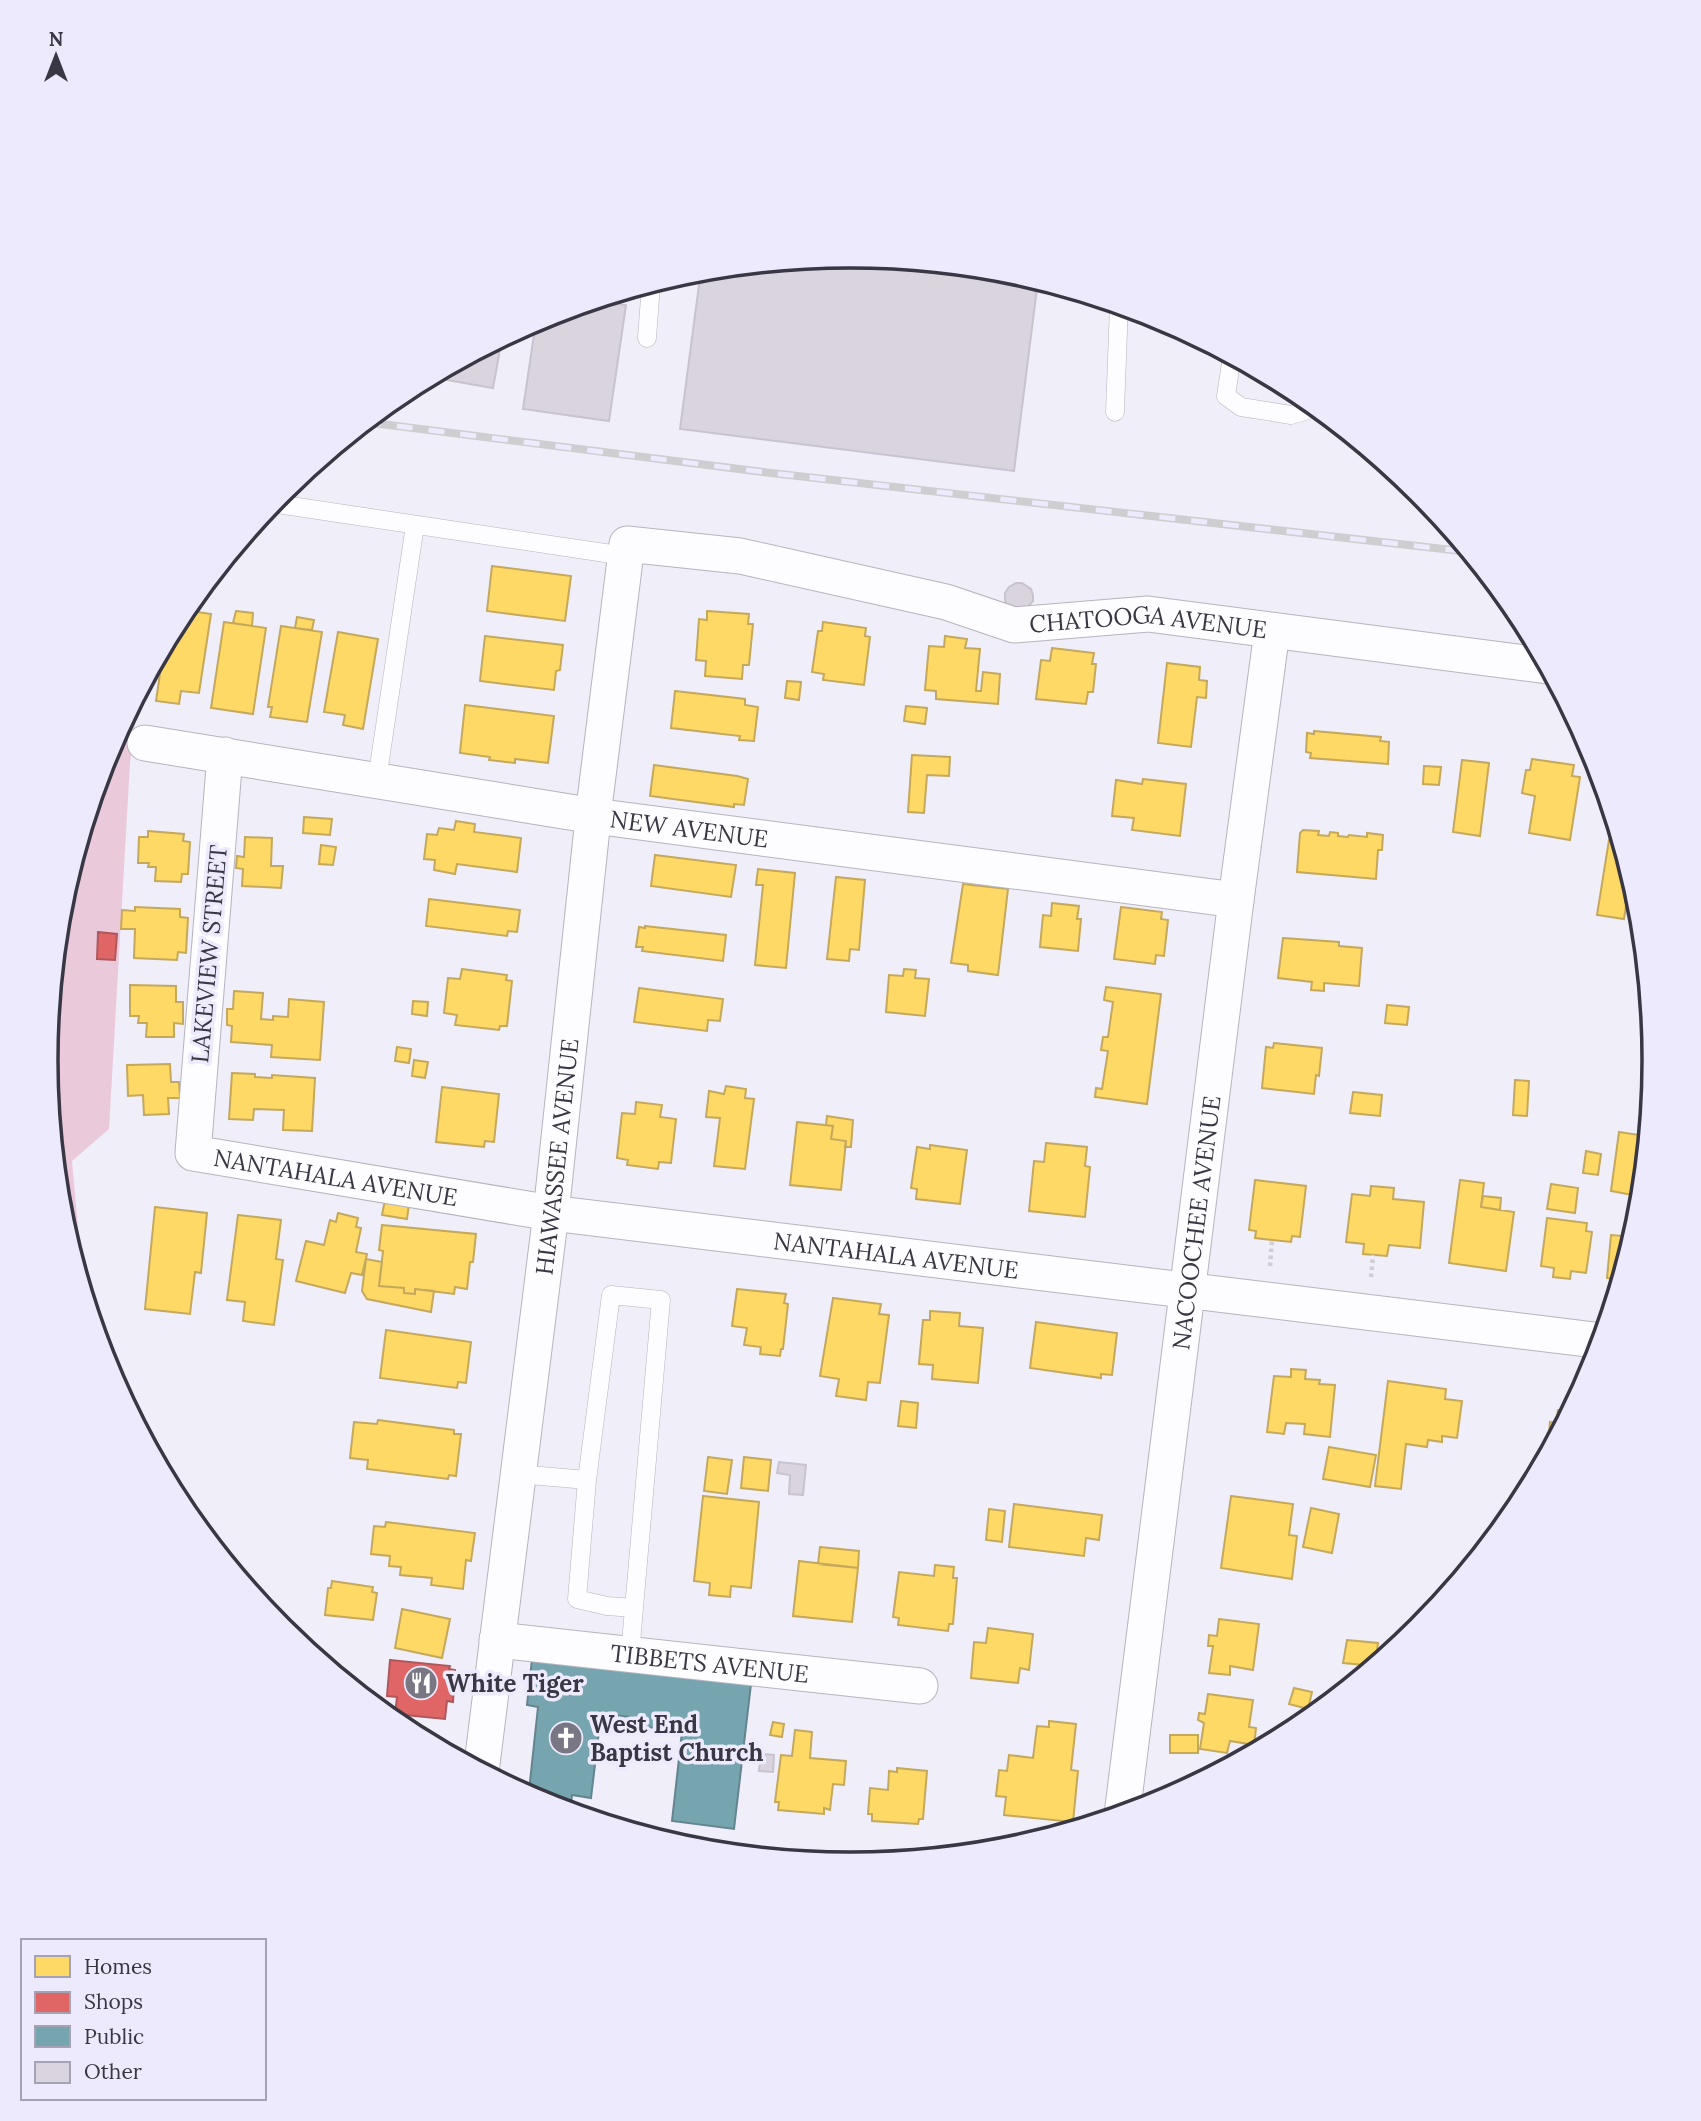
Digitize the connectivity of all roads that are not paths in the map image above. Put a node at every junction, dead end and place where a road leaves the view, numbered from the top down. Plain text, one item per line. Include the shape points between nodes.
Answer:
1 (650, 294) edge
2 (1119, 315) edge
3 (647, 338) dead end
4 (1231, 365) edge
5 (1305, 411) edge
6 (1115, 412) dead end
7 (285, 505) edge
8 (415, 525) junction
9 (626, 550) junction
10 (1272, 631) junction
11 (1537, 665) edge
12 (145, 743) dead end
13 (225, 755) junction
14 (377, 780) junction
15 (594, 816) junction
16 (1236, 900) junction
17 (193, 1153) joint
18 (551, 1213) junction
19 (1186, 1291) junction
20 (1592, 1340) edge
21 (518, 1474) junction
22 (587, 1480) junction
23 (634, 1608) junction
24 (497, 1640) junction
25 (630, 1655) junction
26 (920, 1686) dead end
27 (482, 1762) edge
28 (1123, 1804) edge

1 - 3 lane
2 - 6 lane
4 - 5 lane via 1226,396 1241,407 1291,415
7 - 8 lane
8 - 9 lane
8 - 14 lane
9 - 10 street, CHATOOGA AVENUE via 740,555 946,602 1014,625 1148,614
9 - 15 street, HIAWASSEE AVENUE
10 - 11 street, CHATOOGA AVENUE
10 - 16 street, NACOOCHEE AVENUE
12 - 13 street, NEW AVENUE
13 - 14 street, NEW AVENUE
13 - 17 street, LAKEVIEW STREET
14 - 15 street, NEW AVENUE
15 - 16 street, NEW AVENUE
15 - 18 street, HIAWASSEE AVENUE
16 - 19 street, NACOOCHEE AVENUE
17 - 18 street, NANTAHALA AVENUE
18 - 19 street, NANTAHALA AVENUE
18 - 21 street, HIAWASSEE AVENUE
19 - 20 street, NANTAHALA AVENUE
19 - 28 street, NACOOCHEE AVENUE
21 - 22 lane
21 - 24 street, HIAWASSEE AVENUE
22 - 23 lane via 577,1599
22 - 23 lane via 611,1295 661,1300
23 - 25 lane
24 - 25 street, TIBBETS AVENUE
24 - 27 street, HIAWASSEE AVENUE
25 - 26 street, TIBBETS AVENUE

